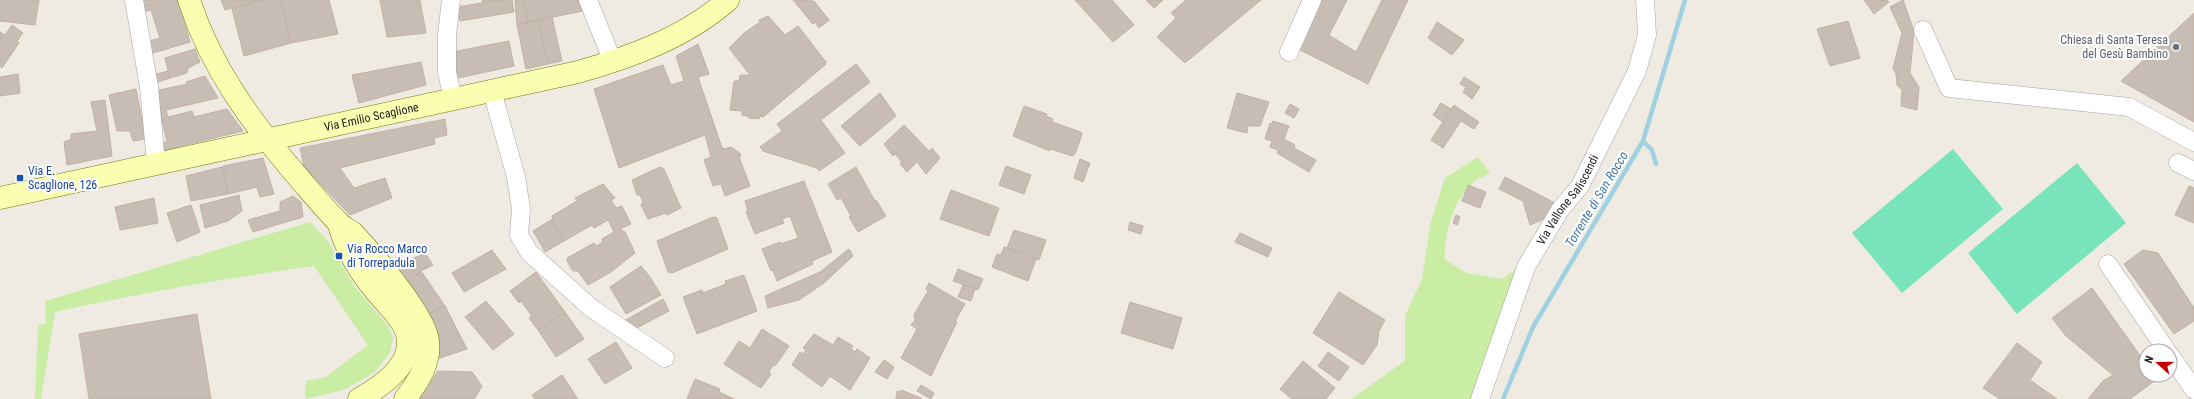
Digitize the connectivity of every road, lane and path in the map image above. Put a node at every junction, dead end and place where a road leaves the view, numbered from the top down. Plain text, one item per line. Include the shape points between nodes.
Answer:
1 (134, 0) edge
2 (189, 0) edge
3 (451, 0) edge
4 (588, 0) edge
5 (728, 0) edge
6 (1312, 0) edge
7 (1645, 0) edge
8 (1923, 30) dead end
9 (1289, 52) dead end
10 (613, 62) junction
11 (492, 91) junction
12 (453, 99) junction
13 (266, 140) junction
14 (2194, 142) edge
15 (156, 163) junction
16 (2178, 163) dead end
17 (2194, 171) edge
18 (0, 198) edge
19 (339, 224) junction
20 (2108, 264) dead end
21 (2162, 343) edge
22 (665, 358) dead end
23 (2178, 367) edge
24 (2194, 390) edge
25 (359, 399) edge
26 (405, 399) edge
27 (1480, 399) edge

1 - 15 street via 149,87
2 - 13 main road via 209,52 224,80
3 - 12 street via 447,35 447,72
4 - 10 street
5 - 10 main road, Via Emilio Scaglione via 680,33 626,59
6 - 9 street
7 - 27 street, Via Vallone Saliscendi via 1647,35 1637,71 1580,186 1560,210 1526,267
8 - 14 street via 1949,88 2129,107
10 - 11 main road, Via Emilio Scaglione
11 - 12 main road, Via Emilio Scaglione
11 - 22 street via 516,177 521,209 519,235 529,252 591,308
12 - 13 main road, Via Emilio Scaglione
13 - 15 main road, Via Emilio Scaglione
13 - 19 main road
15 - 18 main road, Via Emilio Scaglione
16 - 17 street
19 - 25 main road via 349,251 376,292 399,320 406,331 407,339 406,351 395,373 378,388
19 - 26 main road via 358,239 399,290 413,308 426,334 429,348 426,362 421,376
20 - 21 street
23 - 24 street

